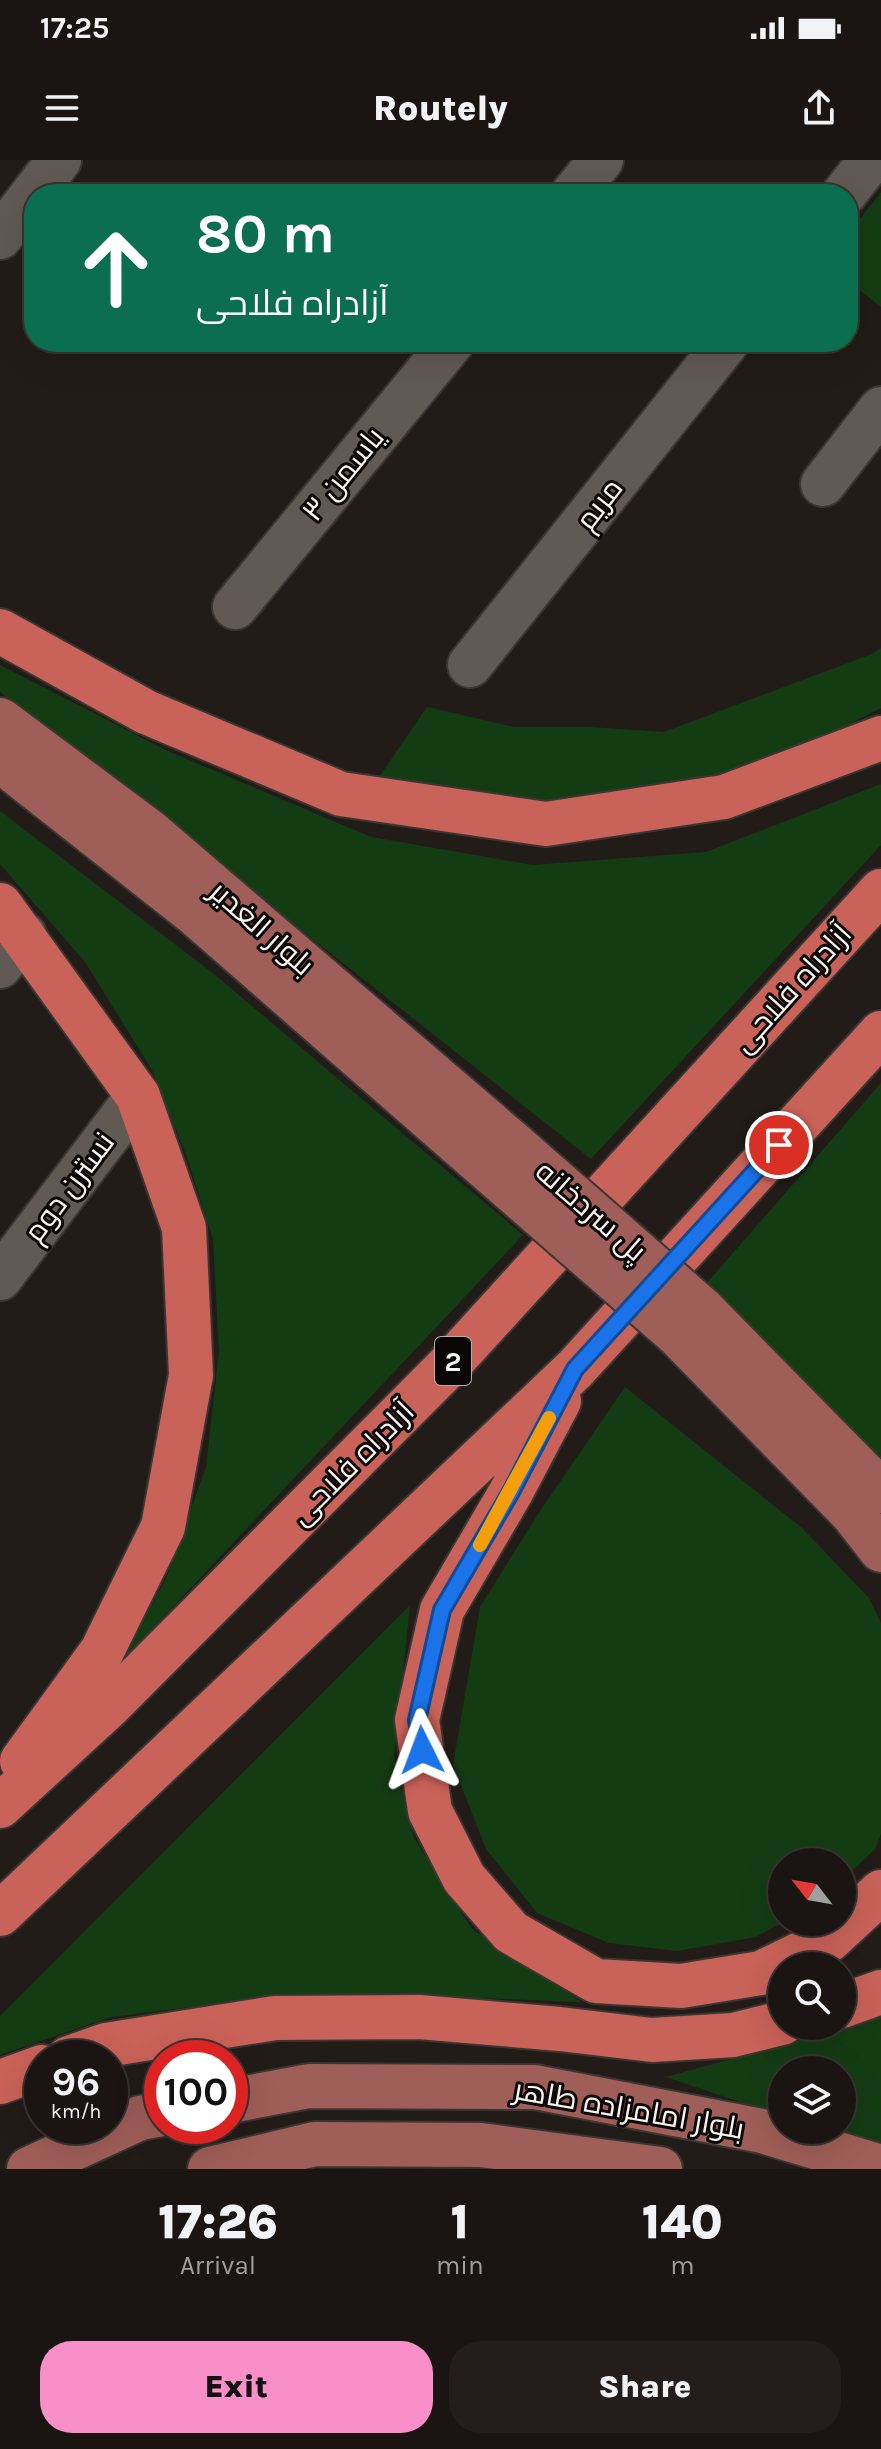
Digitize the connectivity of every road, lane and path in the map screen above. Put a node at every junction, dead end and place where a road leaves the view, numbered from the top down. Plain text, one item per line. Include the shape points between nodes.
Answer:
1 (59, 160) edge
2 (601, 160) edge
3 (871, 160) edge
4 (41, 184) edge
5 (581, 184) edge
6 (852, 184) edge
7 (24, 206) edge
8 (0, 237) edge
9 (444, 352) edge
10 (719, 352) edge
11 (881, 409) edge
12 (823, 484) dead end
13 (235, 607) dead end
14 (0, 631) edge
15 (470, 665) dead end
16 (0, 720) edge
17 (881, 738) edge
18 (0, 760) edge
19 (881, 891) edge
20 (8, 936) edge
21 (881, 1033) edge
22 (138, 1096) junction
23 (505, 1160) junction
24 (0, 1278) edge
25 (691, 1323) junction
26 (575, 1369) junction
27 (881, 1491) edge
28 (881, 1550) edge
29 (0, 1792) edge
30 (0, 1806) edge
31 (881, 1892) edge
32 (0, 1914) edge
33 (881, 1992) edge
34 (856, 2001) edge
35 (768, 2026) edge
36 (128, 2041) edge
37 (24, 2073) edge
38 (0, 2082) edge
39 (248, 2098) edge
40 (144, 2117) edge
41 (881, 2167) edge
42 (29, 2169) edge
43 (210, 2169) edge
44 (660, 2169) edge

1 - 4 street
2 - 5 street
3 - 6 street
7 - 8 street
9 - 13 street, یاسمن ۳
10 - 15 street, مریم
11 - 12 street
14 - 17 highway via 146,712 341,794 546,824 724,797
16 - 23 main road, بلوار الغدیر via 150,832
18 - 23 main road, بلوار الغدیر
19 - 30 highway, آزادراه فلاحی / 2 via 446,1368 109,1706
20 - 22 highway
21 - 26 highway
22 - 24 street, نسترن دوم
22 - 29 highway via 184,1228 191,1375 163,1527 102,1651
23 - 25 main road, پل سردخانه, bridge
25 - 27 main road
25 - 28 main road
26 - 31 highway via 442,1610 417,1720 430,1811 464,1878 511,1932 596,1981 681,1986 761,1973 829,1940
26 - 32 highway
33 - 34 highway
35 - 36 highway via 733,2035 652,2040 419,2017 275,2018
37 - 38 highway
39 - 41 main road, بلوار امامزاده طاهر via 309,2086 535,2087 762,2131
40 - 42 main road
43 - 44 main road, بلوار امامزاده طاهر via 315,2144 481,2145

